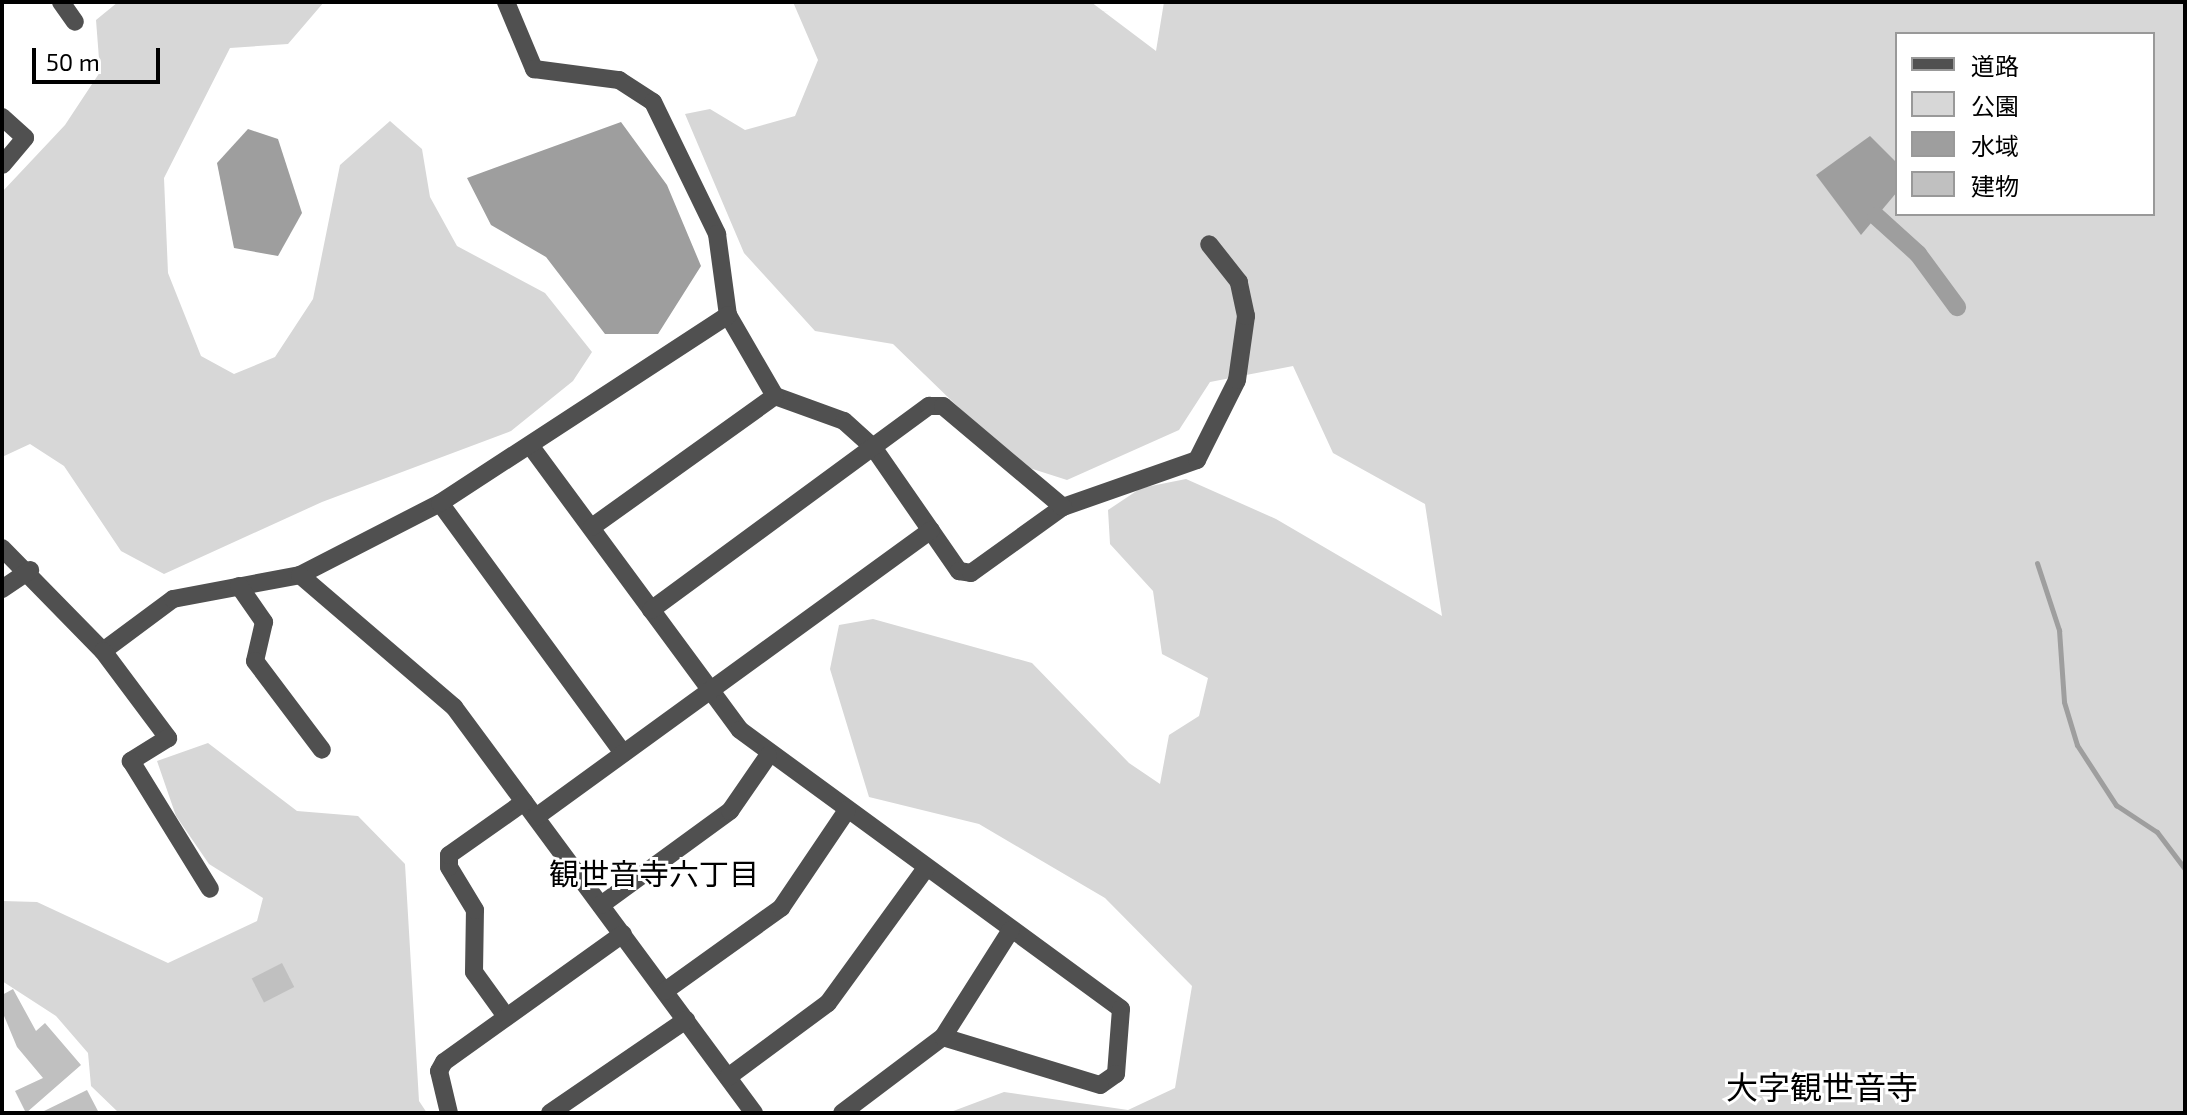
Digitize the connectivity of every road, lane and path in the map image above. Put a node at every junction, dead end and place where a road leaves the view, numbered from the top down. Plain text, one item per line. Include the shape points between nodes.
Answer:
1 (61, 2) edge
2 (506, 2) edge
3 (75, 22) dead end
4 (2, 117) edge
5 (2, 165) edge
6 (1209, 244) dead end
7 (728, 315) junction
8 (775, 396) junction
9 (873, 447) junction
10 (532, 448) junction
11 (440, 503) junction
12 (1063, 507) junction
13 (592, 527) junction
14 (931, 530) junction
15 (2, 548) edge
16 (30, 570) junction
17 (300, 575) junction
18 (239, 586) junction
19 (2, 589) edge
20 (651, 610) junction
21 (103, 651) junction
22 (707, 689) junction
23 (322, 750) dead end
24 (623, 753) junction
25 (768, 756) junction
26 (524, 802) junction
27 (847, 810) junction
28 (536, 817) junction
29 (926, 868) junction
30 (210, 889) dead end
31 (601, 905) junction
32 (1011, 930) junction
33 (623, 934) junction
34 (665, 991) junction
35 (505, 1015) junction
36 (686, 1020) junction
37 (943, 1037) junction
38 (728, 1077) junction
39 (449, 1113) edge
40 (550, 1113) edge
41 (754, 1113) edge
42 (842, 1113) edge

1 - 3 street
2 - 7 street via 534,69 619,80 653,102 717,234
4 - 5 street via 25,138
6 - 12 street via 1239,282 1246,316 1237,380 1197,460
7 - 8 street
7 - 10 street
8 - 9 street via 844,421
8 - 13 street
9 - 12 street via 929,406 943,406
9 - 14 street
9 - 20 street
10 - 11 street
10 - 13 street
11 - 17 street
11 - 24 street
12 - 14 street via 971,573 959,571
13 - 20 street
14 - 22 street
15 - 16 street
16 - 19 street
16 - 21 street
17 - 18 street
17 - 26 street via 454,707
18 - 21 street via 173,599
18 - 23 street via 264,622 255,661
20 - 22 street
21 - 30 street via 168,738 131,761
22 - 24 street
22 - 25 street
24 - 28 street
25 - 27 street
25 - 31 street via 730,811
26 - 28 street
26 - 35 street via 449,855 449,867 475,910 474,972
27 - 29 street
27 - 34 street via 781,908
28 - 31 street
29 - 32 street
29 - 38 street via 828,1003
31 - 33 street
32 - 37 street
32 - 37 street via 1121,1009 1112,1081 1100,1085
33 - 34 street
33 - 35 street
34 - 36 street
35 - 39 street via 439,1071
36 - 38 street
36 - 40 street
37 - 42 street
38 - 41 street

